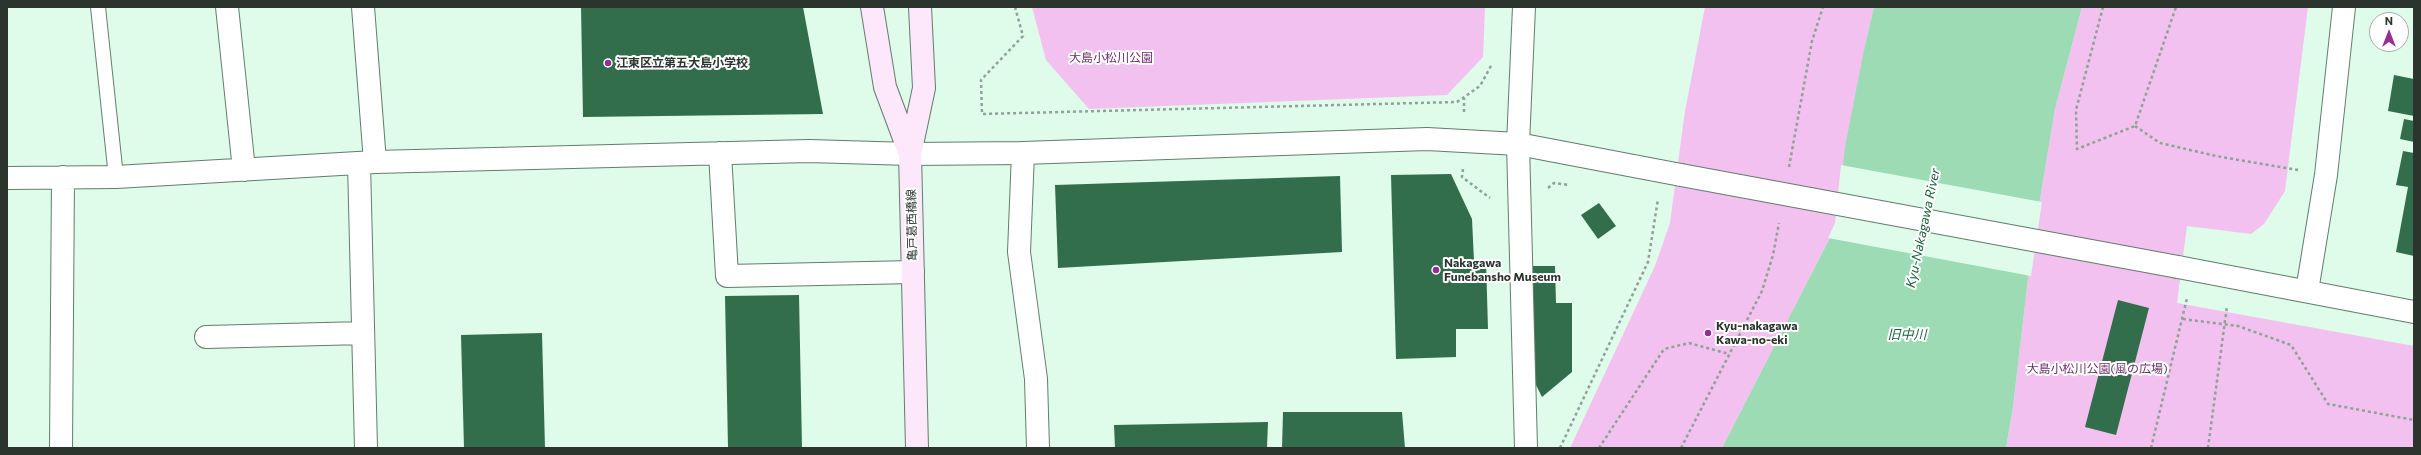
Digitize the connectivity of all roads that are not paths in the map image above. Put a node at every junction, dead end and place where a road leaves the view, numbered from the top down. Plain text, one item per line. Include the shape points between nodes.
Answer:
1 (98, 7) edge
2 (227, 7) edge
3 (363, 7) edge
4 (872, 7) edge
5 (920, 7) edge
6 (1524, 7) edge
7 (2344, 7) edge
8 (1518, 144) junction
9 (720, 153) junction
10 (1023, 153) junction
11 (910, 154) junction
12 (367, 163) junction
13 (244, 170) junction
14 (63, 177) junction
15 (116, 177) junction
16 (7, 178) edge
17 (913, 272) junction
18 (2306, 291) junction
19 (2414, 312) edge
20 (363, 333) junction
21 (206, 337) dead end
22 (61, 448) edge
23 (366, 448) edge
24 (917, 448) edge
25 (1038, 448) edge
26 (1526, 448) edge

1 - 15 lane
2 - 13 street
3 - 12 street
4 - 11 main road, 亀戸葛西橋線 via 885,87
5 - 11 main road via 924,88
6 - 8 street
7 - 18 street via 2326,175
8 - 10 street via 1427,140
8 - 18 street, bridge
8 - 26 street
9 - 11 street via 809,151
9 - 12 street
9 - 17 street via 726,276
10 - 11 street
10 - 25 street via 1019,252 1036,379
11 - 17 main road, 亀戸葛西橋線
12 - 13 street
12 - 20 street
13 - 15 street
14 - 15 street
14 - 16 street
14 - 22 street
17 - 24 main road, 亀戸葛西橋線
18 - 19 street
20 - 21 street
20 - 23 street

